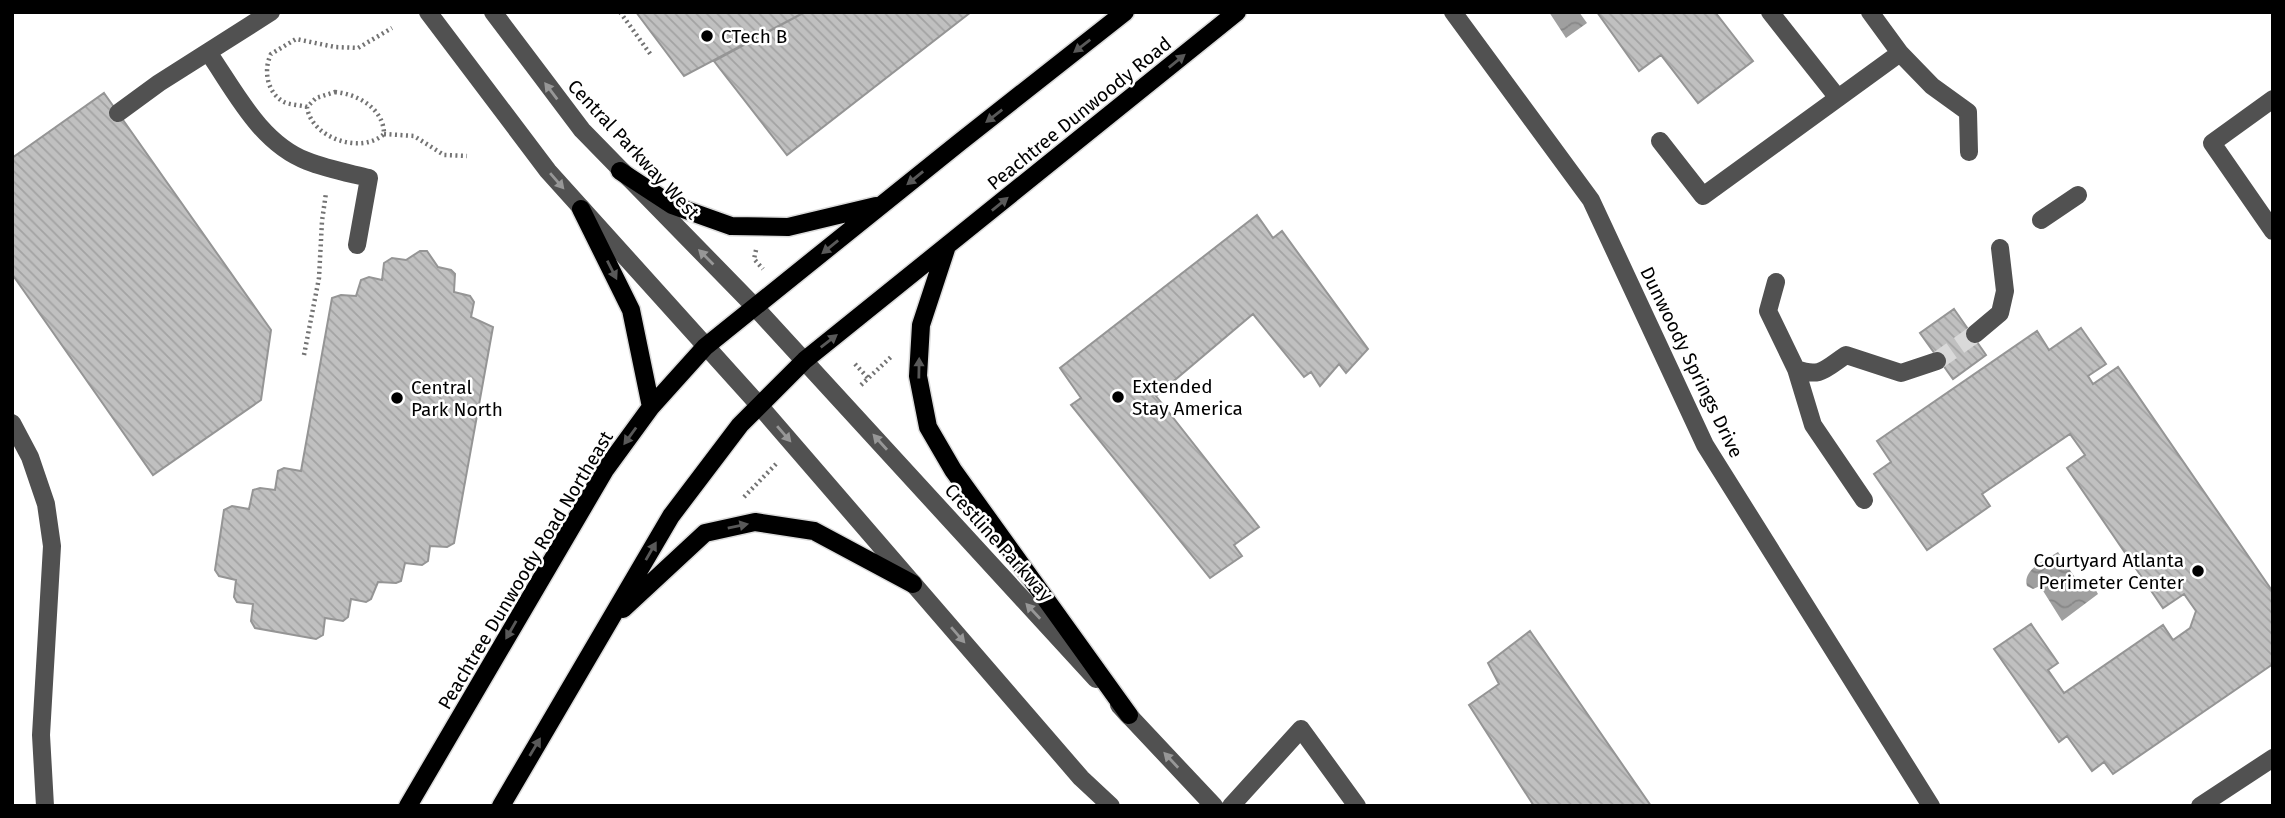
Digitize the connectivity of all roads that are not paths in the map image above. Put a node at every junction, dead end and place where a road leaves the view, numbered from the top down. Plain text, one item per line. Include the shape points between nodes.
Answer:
1 (271, 12) edge
2 (428, 12) edge
3 (493, 12) edge
4 (1125, 12) edge
5 (1237, 12) edge
6 (1453, 12) edge
7 (1770, 12) edge
8 (1870, 12) edge
9 (208, 51) junction
10 (1900, 53) junction
11 (1838, 98) junction
12 (2273, 99) edge
13 (118, 113) dead end
14 (1660, 141) dead end
15 (1969, 152) dead end
16 (620, 171) junction
17 (2078, 195) dead end
18 (883, 204) junction
19 (581, 209) junction
20 (2041, 220) dead end
21 (2273, 231) edge
22 (357, 245) dead end
23 (947, 246) junction
24 (2000, 248) dead end
25 (1776, 282) dead end
26 (754, 306) junction
27 (1975, 334) tunnel mouth
28 (705, 346) junction
29 (805, 360) junction
30 (1937, 361) tunnel mouth
31 (1796, 369) junction
32 (758, 404) junction
33 (651, 407) junction
34 (12, 423) edge
35 (1864, 500) dead end
36 (913, 584) junction
37 (608, 624) junction
38 (1129, 715) junction
39 (2273, 758) edge
40 (45, 806) edge
41 (408, 806) edge
42 (501, 806) edge
43 (1111, 806) edge
44 (1214, 806) edge
45 (1231, 806) edge
46 (1357, 806) edge
47 (1931, 806) edge
48 (2200, 806) edge

1 - 9 street
2 -> 19 street via 515,131
16 -> 3 street, Central Parkway West via 582,130
4 -> 18 main road
23 -> 5 main road, Peachtree Dunwoody Road
6 - 47 street, Dunwoody Springs Drive via 1591,200 1705,444
7 - 11 street
8 - 10 street
9 - 13 street
9 - 22 street via 267,137 306,161 369,178
10 - 11 street
10 - 15 street via 1932,86 1968,112
11 - 14 street via 1703,196
12 - 21 street via 2212,143
16 - 18 main road via 672,205 731,226 788,227
26 -> 16 street, Central Parkway West
17 - 20 street
18 -> 26 main road, Peachtree Dunwoody Road Northeast
19 - 28 street
19 -> 33 main road via 631,310
29 -> 23 main road
38 -> 23 main road via 928,427 918,376 922,325
24 - 27 street via 2005,292 2000,313
25 - 31 street via 1768,311
26 - 28 main road, Peachtree Dunwoody Road Northeast
26 - 29 street, Crestline Parkway
28 - 32 street
28 - 33 main road, Peachtree Dunwoody Road Northeast
29 - 32 main road
38 -> 29 street, Crestline Parkway
30 - 31 street via 1901,373 1846,355 1812,375
31 - 35 street via 1814,425
32 -> 36 street
37 -> 32 main road via 671,516
33 -> 41 main road, Peachtree Dunwoody Road Northeast via 605,470
34 - 40 street via 46,504 51,546 41,735
37 -> 36 main road via 705,533 755,522 814,531
36 -> 43 street
42 -> 37 main road
44 -> 38 street, Crestline Parkway
39 - 48 street
45 - 46 street via 1301,729

